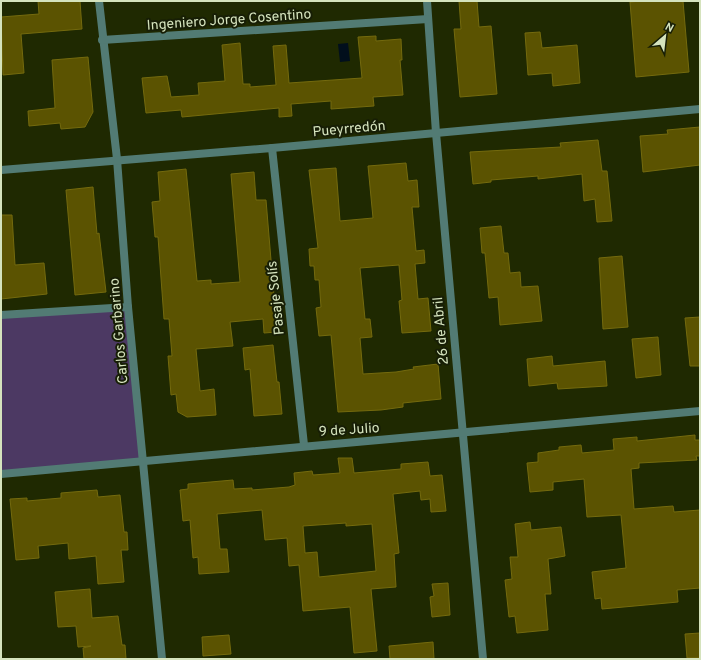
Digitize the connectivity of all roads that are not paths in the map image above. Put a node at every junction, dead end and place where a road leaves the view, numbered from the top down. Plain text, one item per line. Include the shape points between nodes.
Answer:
1 (99, 1) edge
2 (427, 1) edge
3 (428, 19) junction
4 (102, 40) junction
5 (700, 109) edge
6 (436, 133) junction
7 (272, 148) junction
8 (117, 160) junction
9 (1, 170) edge
10 (128, 306) junction
11 (1, 316) edge
12 (700, 411) edge
13 (462, 433) junction
14 (304, 445) junction
15 (143, 460) junction
16 (1, 474) edge
17 (162, 659) edge
18 (483, 659) edge

1 - 4 street, Carlos Garbarino
2 - 3 street, 26 de Abril
3 - 4 street, Ingeniero Jorge Cosentino
3 - 6 street, 26 de Abril
4 - 8 street, Carlos Garbarino
5 - 6 street, Pueyrredón
6 - 7 street, Pueyrredón
6 - 13 street, 26 de Abril
7 - 8 street, Pueyrredón
7 - 14 street, Pasaje Solís
8 - 9 street, Pueyrredón
8 - 10 street, Carlos Garbarino
10 - 11 street
10 - 15 street, Carlos Garbarino
12 - 13 street, 9 de Julio
13 - 14 street, 9 de Julio
13 - 18 street, 26 de Abril
14 - 15 street, 9 de Julio
15 - 16 street, 9 de Julio
15 - 17 street, Carlos Garbarino

